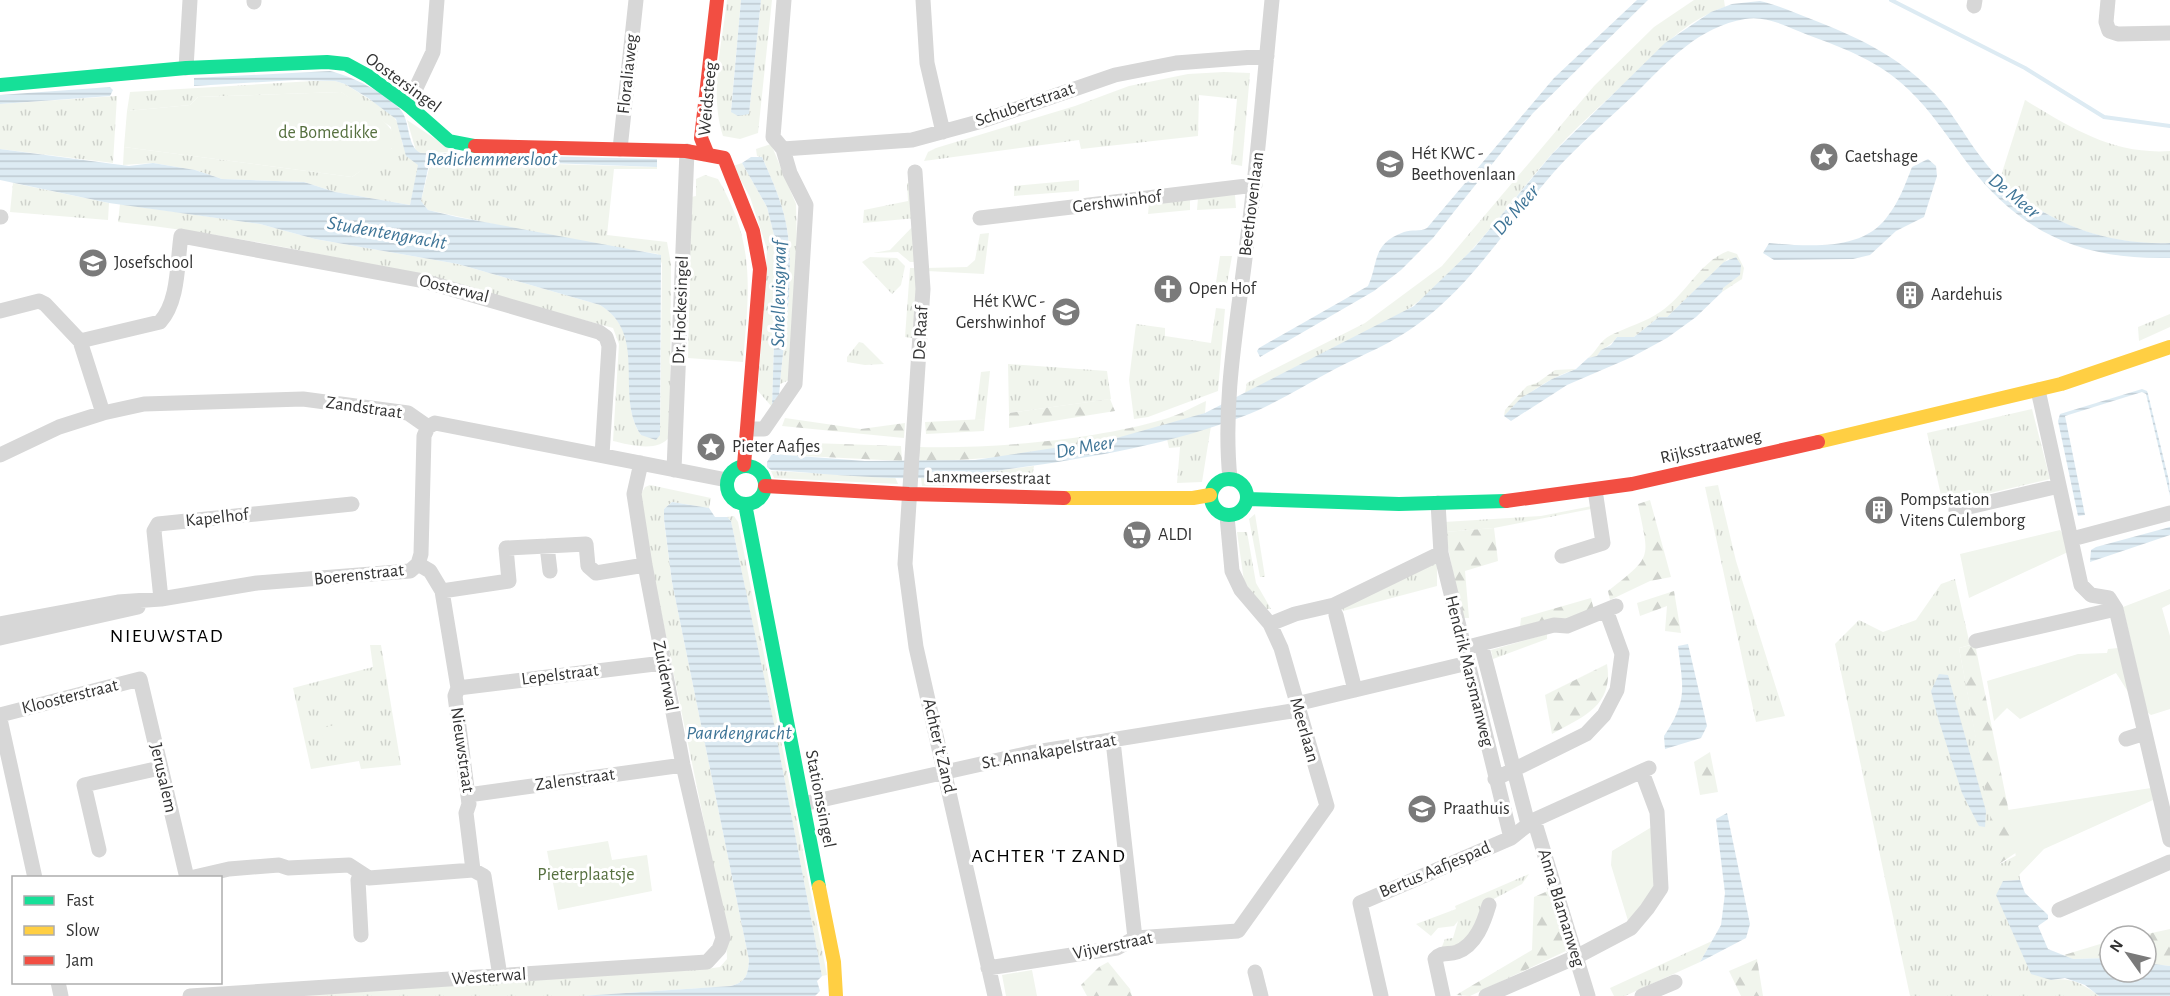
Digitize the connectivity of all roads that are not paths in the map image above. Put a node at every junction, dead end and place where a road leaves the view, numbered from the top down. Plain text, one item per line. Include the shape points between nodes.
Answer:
1 (190, 0) edge
2 (437, 0) edge
3 (636, 0) edge
4 (717, 0) edge
5 (784, 0) edge
6 (923, 0) edge
7 (1272, 0) edge
8 (2108, 0) edge
9 (2170, 33) edge
10 (1267, 56) junction
11 (186, 68) junction
12 (0, 84) edge
13 (408, 105) junction
14 (943, 132) junction
15 (620, 149) junction
16 (783, 149) junction
17 (687, 151) junction
18 (708, 155) junction
19 (915, 172) dead end
20 (1255, 185) junction
21 (980, 218) dead end
22 (0, 311) edge
23 (80, 341) junction
24 (2170, 347) edge
25 (2038, 390) junction
26 (104, 412) junction
27 (428, 427) junction
28 (748, 429) junction
29 (0, 455) edge
30 (602, 455) junction
31 (641, 463) junction
32 (744, 465) junction
33 (674, 470) junction
34 (1230, 479) junction
35 (727, 480) junction
36 (765, 486) junction
37 (2060, 486) junction
38 (1595, 490) junction
39 (909, 494) junction
40 (1210, 495) junction
41 (1247, 499) junction
42 (1438, 503) junction
43 (352, 504) dead end
44 (745, 504) junction
45 (1956, 510) dead end
46 (2170, 513) edge
47 (1227, 516) junction
48 (2072, 539) junction
49 (547, 546) junction
50 (1441, 553) junction
51 (1562, 556) dead end
52 (418, 564) junction
53 (645, 565) junction
54 (550, 571) dead end
55 (442, 591) junction
56 (161, 599) junction
57 (2115, 609) junction
58 (1336, 615) dead end
59 (0, 624) edge
60 (1270, 624) junction
61 (0, 638) edge
62 (1976, 641) dead end
63 (1481, 644) junction
64 (1466, 656) junction
65 (663, 663) junction
66 (141, 679) joint
67 (458, 688) junction
68 (1355, 690) junction
69 (1297, 707) junction
70 (0, 719) edge
71 (2145, 733) junction
72 (2126, 739) dead end
73 (1113, 741) junction
74 (682, 765) junction
75 (160, 768) junction
76 (1515, 769) junction
77 (946, 772) junction
78 (1495, 779) junction
79 (468, 795) junction
80 (803, 804) junction
81 (2168, 821) edge
82 (1531, 822) junction
83 (1511, 838) junction
84 (2170, 840) edge
85 (99, 850) dead end
86 (2170, 862) edge
87 (473, 870) junction
88 (361, 874) junction
89 (35, 876) edge
90 (188, 876) edge
91 (198, 876) edge
92 (1489, 905) dead end
93 (2059, 910) dead end
94 (1238, 931) joint
95 (361, 935) dead end
96 (1135, 938) junction
97 (714, 956) joint
98 (1576, 957) junction
99 (988, 968) junction
100 (1255, 972) dead end
101 (500, 976) junction
102 (1676, 982) dead end
103 (198, 995) edge
104 (190, 996) edge
105 (836, 996) edge
106 (995, 996) edge
107 (1261, 996) edge
108 (1381, 996) edge
109 (1443, 996) edge
110 (1486, 996) edge
111 (1588, 996) edge
112 (1641, 996) edge

1 - 11 street
2 - 13 street via 434,52
3 - 15 street, Floraliaweg
4 - 18 street, Weidsteeg via 701,138
5 - 16 street via 773,137
6 - 14 street via 927,63
7 - 10 street, Beethovenlaan
8 - 9 street via 2109,31
10 - 14 street, Schubertstraat via 1176,63 1115,75
10 - 20 street, Beethovenlaan
11 - 12 street, Oostersingel
11 - 13 street, Oostersingel via 346,64
13 - 15 street, Oostersingel via 449,141 472,146
14 - 16 street, Schubertstraat via 895,142
15 - 17 street, Oostersingel
16 - 28 street via 806,205 795,384 764,429
17 - 18 street, Oostersingel
17 - 33 street, Dr. Hockesingel
18 - 28 street, Weidsteeg via 724,158 753,231 760,268
19 - 39 street, De Raaf via 923,265
20 - 21 street, Gershwinhof
20 - 34 street, Beethovenlaan via 1230,395
22 - 23 street via 39,301
23 - 26 street
23 - 30 street, Oosterwal via 160,322 168,314 181,236 424,281 606,337 609,346
24 - 25 street, Rijksstraatweg via 2109,371
25 - 37 street
25 - 38 street, Rijksstraatweg
26 - 27 street, Zandstraat via 144,404 303,399 408,413
26 - 29 street, Zandstraat via 59,427
27 - 30 street, Zandstraat via 435,423
27 - 52 street, Boerenstraat via 424,436 422,554
28 - 32 street, Weidsteeg
30 - 31 street, Zandstraat
31 - 33 street, Zandstraat
31 - 53 street, Zuiderwal via 634,494
32 - 35 street
32 - 36 street via 758,469
33 - 35 street, Zandstraat
34 - 40 street via 1220,481
34 - 41 street via 1243,486
35 - 44 street via 730,496
36 - 39 street, Lanxmeersestraat
36 - 44 street via 760,498
37 - 45 street
37 - 48 street
38 - 42 street, Rijksstraatweg via 1517,500
38 - 51 street via 1603,543
39 - 40 street, Lanxmeersestraat via 1100,499
39 - 77 street, Achter 't Zand via 905,564 916,646
40 - 47 street via 1218,513
41 - 42 street, Rijksstraatweg
41 - 47 street via 1237,514
42 - 50 street, Hendrik Marsmanweg
43 - 56 street, Kapelhof via 158,524 154,531
44 - 80 street, Stationssingel
46 - 48 street
47 - 60 street, Meerlaan via 1232,571 1241,590
48 - 57 street via 2084,590 2109,598
49 - 53 street via 586,544 588,566 596,573
49 - 54 street
49 - 55 street via 506,548 509,581
50 - 60 street via 1334,605
50 - 64 street, Hendrik Marsmanweg
52 - 55 street, Nieuwstraat via 430,571
52 - 56 street, Boerenstraat via 402,573 257,583
53 - 65 street, Zuiderwal
55 - 67 street, Nieuwstraat
56 - 59 street, Boerenstraat via 118,602
56 - 61 street, Boerenstraat via 121,612
57 - 62 street
57 - 71 street
58 - 68 street
60 - 69 street, Meerlaan via 1281,648
63 - 64 street, St. Annakapelstraat
63 - 76 street, Hendrik Marsmanweg
63 - 76 street, St. Annakapelstraat via 1554,625 1567,626 1611,608 1622,654 1617,690 1604,715 1586,734
64 - 68 street, St. Annakapelstraat
64 - 78 street, Hendrik Marsmanweg
65 - 67 street, Lepelstraat
65 - 74 street, Zuiderwal
66 - 70 street, Kloosterstraat
66 - 75 street, Jerusalem
67 - 79 street, Nieuwstraat via 455,696
68 - 69 street, St. Annakapelstraat
69 - 73 street, St. Annakapelstraat
69 - 94 street, Meerlaan via 1327,806
70 - 89 street
71 - 72 street
71 - 81 street
73 - 77 street, St. Annakapelstraat via 1030,753
73 - 96 street
74 - 79 street, Zalenstraat
74 - 97 street, Zuiderwal via 723,938
75 - 85 street via 84,785
75 - 90 street, Jerusalem
76 - 78 street
76 - 82 street, Hendrik Marsmanweg
77 - 80 street, St. Annakapelstraat
77 - 99 street, Achter 't Zand
78 - 83 street, Hendrik Marsmanweg
79 - 87 street, Nieuwstraat via 466,813
80 - 105 street, Stationssingel via 834,962
81 - 84 street
82 - 83 street, Bertus Aafjespad
82 - 98 street, Anna Blamanweg
82 - 98 street, Bertus Aafjespad via 1646,770 1657,812 1661,888 1631,928
83 - 108 street, Bertus Aafjespad via 1360,903
86 - 93 street
87 - 88 street via 369,878
87 - 101 street, Nieuwstraat via 484,876
88 - 91 street via 348,865 279,865
88 - 95 street
92 - 109 street via 1473,940 1456,952 1440,954 1435,959
94 - 96 street, Vijverstraat
96 - 99 street, Vijverstraat via 1117,948
97 - 101 street, Westerwal via 707,962
98 - 110 street
98 - 111 street, Anna Blamanweg
99 - 106 street, Achter 't Zand
100 - 107 street
101 - 103 street, Westerwal
102 - 112 street
103 - 104 street, Westerwal

